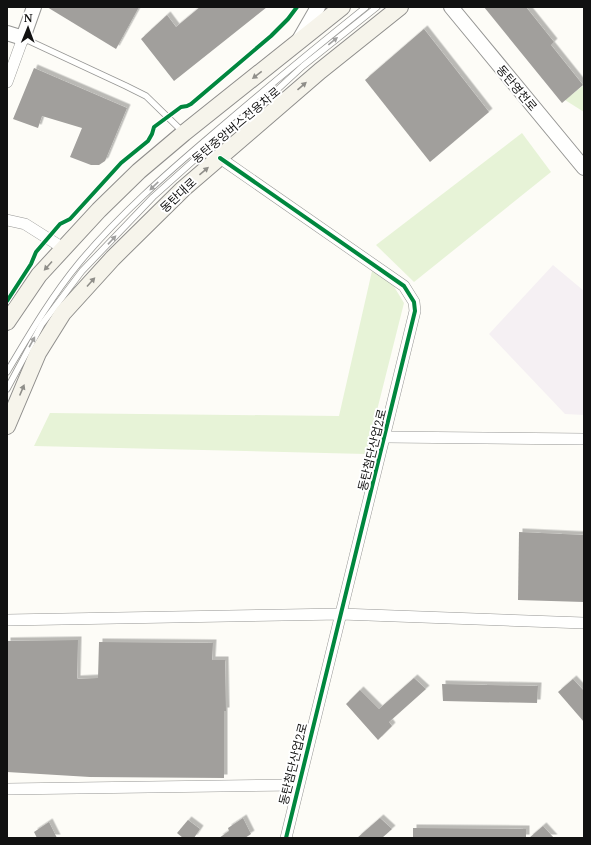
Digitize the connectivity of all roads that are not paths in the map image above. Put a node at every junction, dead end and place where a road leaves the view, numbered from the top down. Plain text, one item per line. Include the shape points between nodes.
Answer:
1 (34, 7) edge
2 (318, 7) edge
3 (342, 7) edge
4 (366, 7) edge
5 (377, 7) edge
6 (400, 7) edge
7 (451, 7) edge
8 (7, 33) edge
9 (23, 38) junction
10 (298, 42) junction
11 (7, 82) edge
12 (184, 133) junction
13 (220, 158) junction
14 (583, 165) edge
15 (7, 220) edge
16 (63, 248) junction
17 (7, 322) edge
18 (7, 372) edge
19 (7, 389) edge
20 (7, 426) edge
21 (386, 436) junction
22 (584, 439) edge
23 (341, 614) junction
24 (7, 620) edge
25 (584, 623) edge
26 (298, 785) junction
27 (7, 789) edge
28 (286, 838) edge

1 - 9 street
2 - 10 street
3 - 10 main road
4 -> 18 lane via 169,171 114,225 79,264 42,314
19 -> 5 lane, 동탄중앙버스전용차로 via 42,324 78,277 153,196 303,66
13 -> 6 main road, 동탄대로 via 320,71
7 - 14 street, 동탄영천로
8 - 9 street
9 - 11 street
9 - 12 lane via 146,96
10 -> 12 main road
12 - 16 main road via 139,170
20 -> 13 main road, 동탄대로 via 38,353 63,313 177,194
13 - 21 street, 동탄첨단산업2로 via 404,286 410,294 415,311
15 - 16 street via 25,224
16 -> 17 main road via 39,275
21 - 22 street
21 - 23 street, 동탄첨단산업2로
23 - 24 street
23 - 25 street
23 - 26 street, 동탄첨단산업2로
26 - 27 street
26 - 28 street, 동탄첨단산업2로

